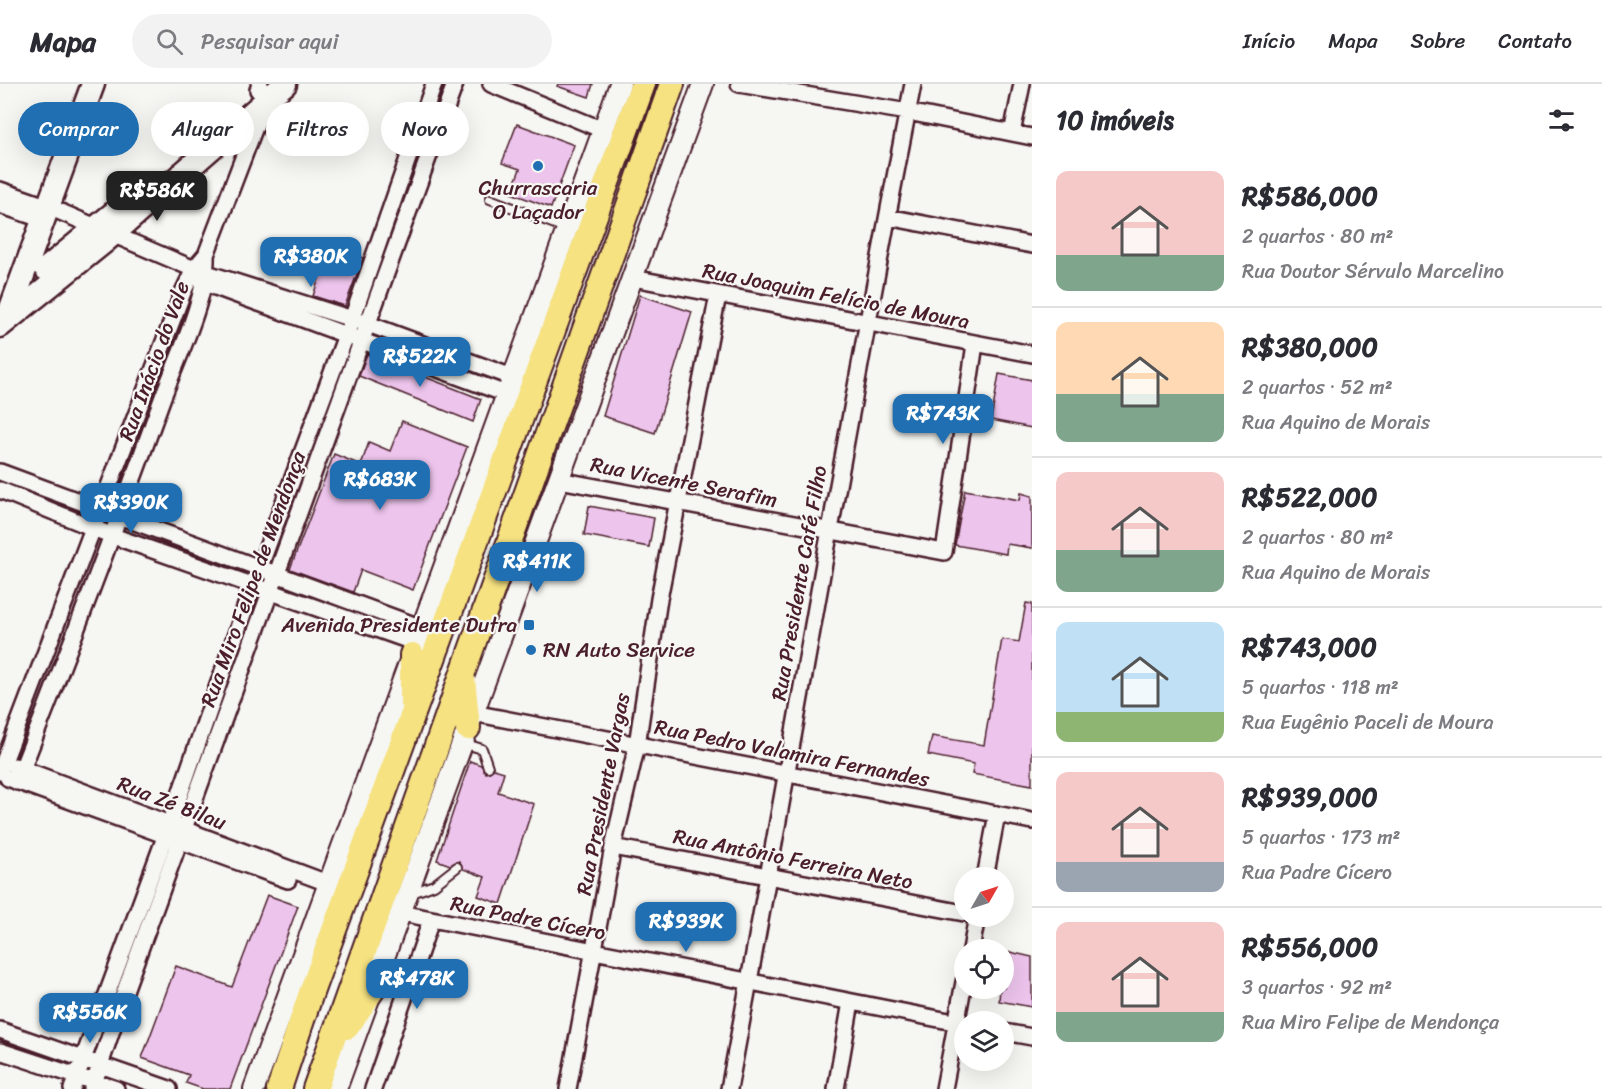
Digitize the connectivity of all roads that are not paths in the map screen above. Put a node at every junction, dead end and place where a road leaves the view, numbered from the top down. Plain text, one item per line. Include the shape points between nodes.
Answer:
1 (80, 84) edge
2 (93, 84) edge
3 (285, 84) edge
4 (434, 84) edge
5 (456, 84) edge
6 (491, 84) edge
7 (620, 84) edge
8 (643, 84) edge
9 (672, 84) edge
10 (703, 84) edge
11 (740, 84) edge
12 (914, 84) edge
13 (1022, 84) edge
14 (262, 90) edge
15 (908, 112) junction
16 (603, 130) junction
17 (1012, 133) junction
18 (1032, 137) edge
19 (408, 157) junction
20 (425, 164) junction
21 (0, 190) edge
22 (490, 200) dead end
23 (0, 205) edge
24 (39, 208) junction
25 (888, 217) junction
26 (567, 229) junction
27 (104, 234) junction
28 (1032, 245) edge
29 (199, 276) junction
30 (633, 278) junction
31 (718, 295) junction
32 (4, 315) edge
33 (866, 323) junction
34 (349, 326) junction
35 (366, 332) junction
36 (975, 344) junction
37 (1032, 354) edge
38 (509, 386) junction
39 (0, 472) edge
40 (559, 480) junction
41 (0, 490) edge
42 (678, 503) junction
43 (100, 508) junction
44 (121, 515) junction
45 (94, 528) junction
46 (829, 531) junction
47 (113, 536) junction
48 (180, 537) junction
49 (172, 557) junction
50 (259, 568) junction
51 (277, 574) junction
52 (253, 585) junction
53 (271, 591) junction
54 (417, 642) junction
55 (462, 674) junction
56 (411, 719) junction
57 (468, 728) junction
58 (637, 745) junction
59 (1, 767) edge
60 (488, 767) dead end
61 (788, 774) junction
62 (20, 775) junction
63 (997, 814) junction
64 (1032, 821) edge
65 (167, 831) junction
66 (182, 837) junction
67 (613, 847) junction
68 (457, 867) dead end
69 (987, 867) edge
70 (767, 876) junction
71 (328, 888) junction
72 (405, 904) junction
73 (954, 911) edge
74 (430, 920) junction
75 (135, 941) junction
76 (594, 952) junction
77 (748, 982) junction
78 (373, 989) junction
79 (851, 1002) junction
80 (954, 1022) edge
81 (0, 1030) edge
82 (1014, 1034) edge
83 (1032, 1037) edge
84 (954, 1050) edge
85 (0, 1051) edge
86 (327, 1056) junction
87 (83, 1059) junction
88 (100, 1065) junction
89 (74, 1083) edge
90 (93, 1085) edge
91 (116, 1089) edge
92 (169, 1089) edge
93 (254, 1089) edge
94 (279, 1089) edge
95 (315, 1089) edge
96 (336, 1089) edge
97 (373, 1089) edge
98 (568, 1089) edge
99 (729, 1089) edge
100 (836, 1089) edge
101 (944, 1089) edge

1 - 24 main road
2 - 24 main road
3 - 14 main road
4 - 19 street, Rua Miro Felipe de Mendonça
5 - 20 street, Rua Miro Felipe de Mendonça
6 - 16 street
7 - 16 street
8 - 56 main road
9 - 55 main road
10 - 30 street
11 - 15 street
12 - 15 street, Rua Presidente Café Filho
13 - 17 street
14 - 27 main road
14 - 29 street, Rua Inácio do Vale
15 - 17 street
15 - 25 street, Rua Presidente Café Filho
16 - 26 street
17 - 18 street
19 - 20 street
19 - 34 street, Rua Miro Felipe de Mendonça
20 - 35 street, Rua Miro Felipe de Mendonça
21 - 24 street
22 - 26 lane
23 - 24 street
24 - 27 street
24 - 32 main road
25 - 28 street
25 - 33 street, Rua Presidente Café Filho
26 - 38 street
27 - 29 street
27 - 32 main road
29 - 34 street
29 - 43 street, Rua Inácio do Vale
29 - 44 street, Rua Inácio do Vale
30 - 31 street, Rua Joaquim Felício de Moura
30 - 40 street
31 - 33 street, Rua Joaquim Felício de Moura
31 - 42 street, Rua Presidente Vargas
33 - 36 street, Rua Joaquim Felício de Moura
33 - 46 street, Rua Presidente Café Filho
34 - 35 street
34 - 50 street, Rua Miro Felipe de Mendonça
35 - 38 street
35 - 51 street, Rua Miro Felipe de Mendonça
36 - 37 street, Rua Joaquim Felício de Moura
36 - 46 street, Rua Vicente Serafim via 944,552
38 - 54 street
39 - 43 street
40 - 42 street, Rua Vicente Serafim
40 - 57 street
41 - 45 street
42 - 46 street, Rua Vicente Serafim
42 - 58 street, Rua Presidente Vargas
43 - 44 street
43 - 45 street, Rua Inácio do Vale
44 - 47 street, Rua Inácio do Vale
44 - 48 street
45 - 47 street
45 - 59 street, Rua Inácio do Vale
46 - 61 street, Rua Presidente Café Filho
47 - 49 street
47 - 62 street, Rua Inácio do Vale
48 - 49 street
48 - 50 street
49 - 52 street
50 - 51 street
50 - 52 street, Rua Miro Felipe de Mendonça
51 - 53 street, Rua Miro Felipe de Mendonça
51 - 54 street
52 - 53 street
52 - 65 street, Rua Miro Felipe de Mendonça
53 - 54 street
53 - 66 street, Rua Miro Felipe de Mendonça
54 - 56 main road
54 - 71 street
55 - 57 main road
55 - 86 main road
56 - 94 main road
57 - 58 street, Rua Pedro Valamira Fernandes
57 - 60 lane
57 - 72 street
58 - 61 street, Rua Pedro Valamira Fernandes
58 - 67 street, Rua Presidente Vargas
59 - 62 street, Rua Zé Bilau
61 - 63 street, Rua Pedro Valamira Fernandes
61 - 70 street, Rua Presidente Café Filho
62 - 65 street, Rua Zé Bilau
63 - 64 street, Rua Pedro Valamira Fernandes
63 - 69 street
65 - 66 street, Rua Zé Bilau
65 - 75 street, Rua Miro Felipe de Mendonça
66 - 71 street, Rua Zé Bilau
66 - 75 street, Rua Miro Felipe de Mendonça
67 - 70 street, Rua Antônio Ferreira Neto
67 - 76 street, Rua Presidente Vargas
68 - 72 lane
70 - 73 street, Rua Antônio Ferreira Neto
70 - 77 street, Rua Presidente Café Filho
71 - 93 street
72 - 74 street, Rua Padre Cícero
72 - 78 street
74 - 76 street, Rua Padre Cícero
74 - 97 street
75 - 87 street, Rua Miro Felipe de Mendonça
75 - 88 street, Rua Miro Felipe de Mendonça
76 - 77 street, Rua Padre Cícero
76 - 98 street, Rua Presidente Vargas
77 - 79 street, Rua Padre Cícero
77 - 99 street, Rua Presidente Café Filho
78 - 86 main road
78 - 96 street
79 - 80 street, Rua Padre Cícero
79 - 100 street
81 - 87 street
82 - 83 street
84 - 101 street
85 - 89 street
86 - 95 main road
87 - 88 street
87 - 89 street, Rua Miro Felipe de Mendonça
88 - 90 street, Rua Miro Felipe de Mendonça
88 - 92 street
89 - 90 street
90 - 91 street

